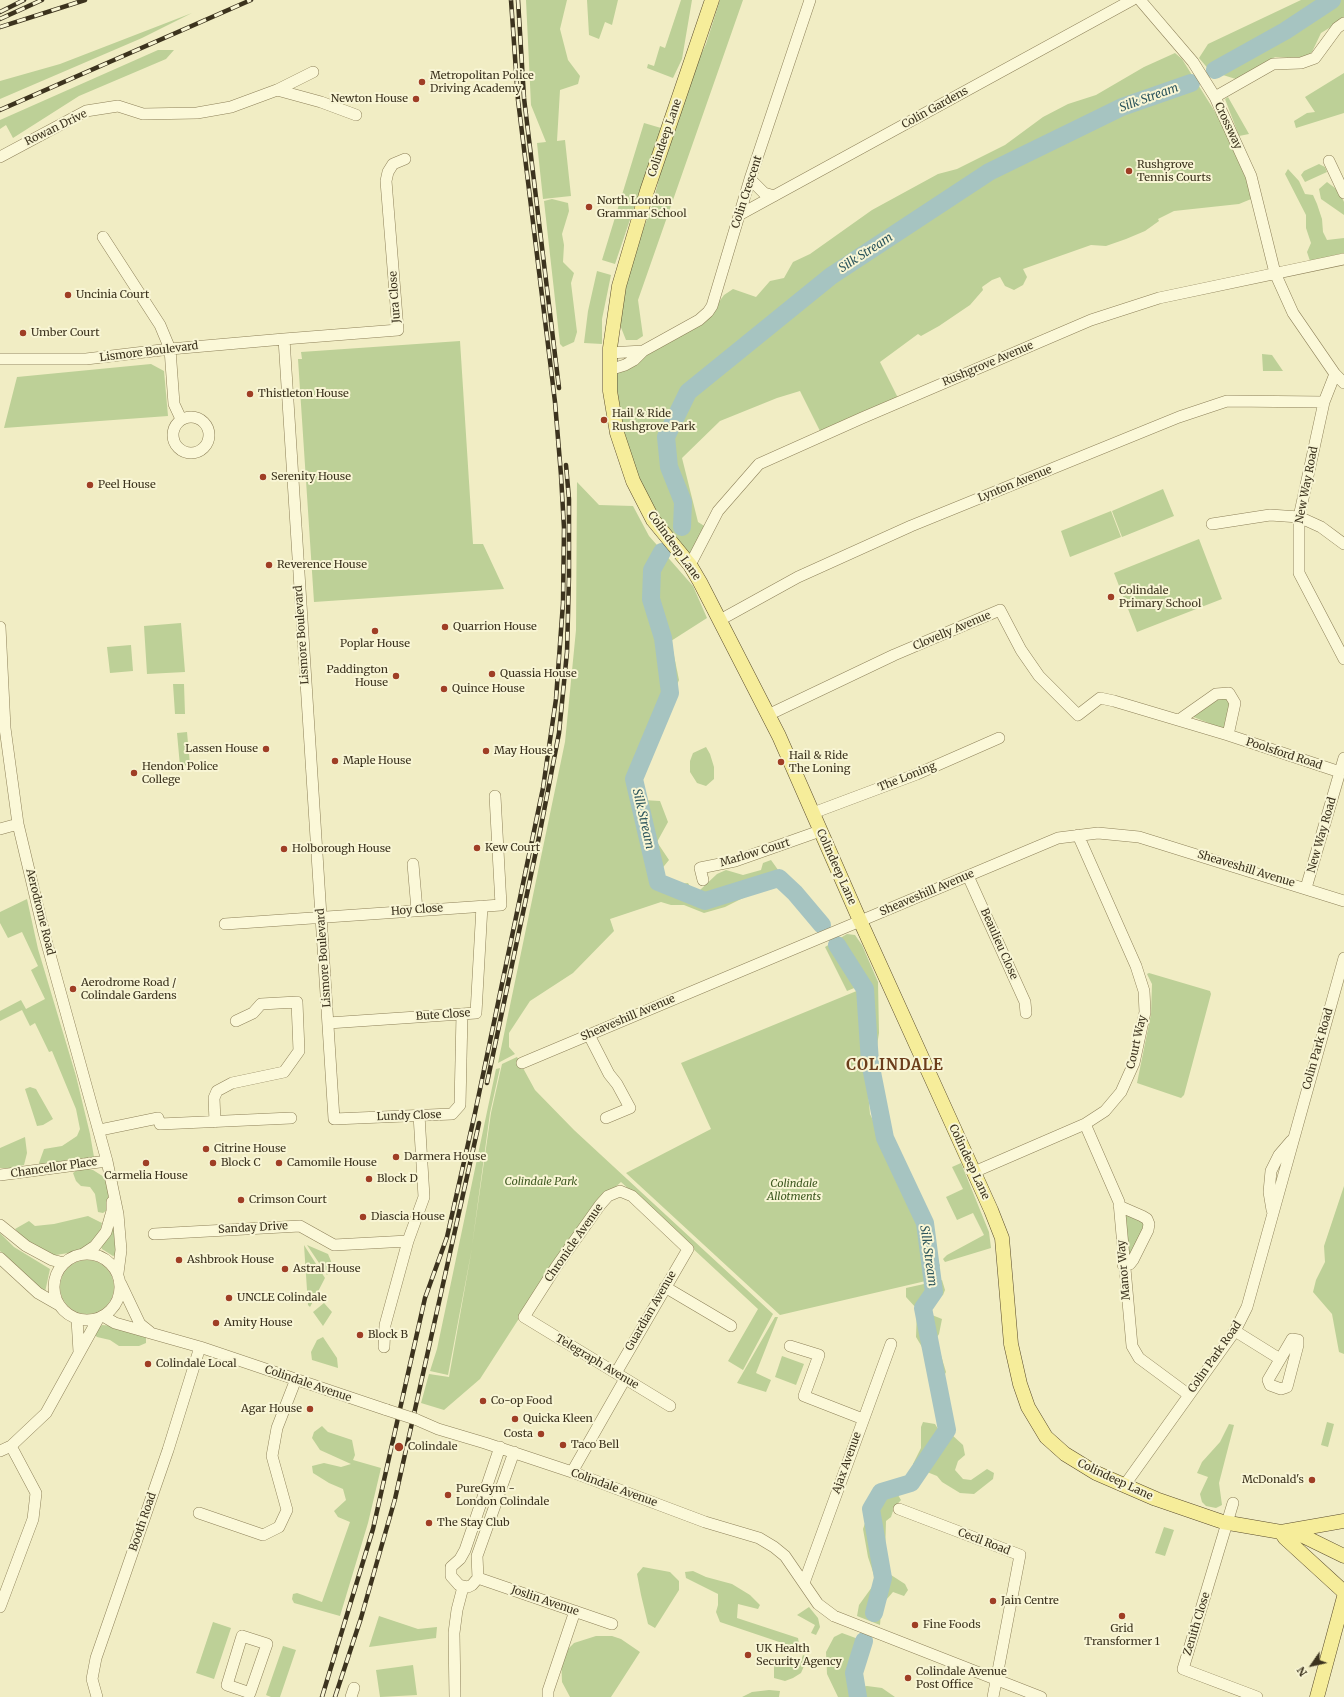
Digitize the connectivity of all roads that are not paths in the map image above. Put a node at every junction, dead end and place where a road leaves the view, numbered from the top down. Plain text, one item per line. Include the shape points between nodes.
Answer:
1 (704, 0) edge
2 (712, 0) edge
3 (810, 0) edge
4 (1132, 0) edge
5 (1140, 0) edge
6 (1344, 23) edge
7 (690, 63) junction
8 (313, 72) dead end
9 (277, 90) junction
10 (1214, 94) junction
11 (356, 115) dead end
12 (0, 157) edge
13 (404, 159) dead end
14 (1329, 161) dead end
15 (750, 179) junction
16 (1344, 193) edge
17 (774, 196) junction
18 (739, 215) junction
19 (103, 237) dead end
20 (1344, 259) edge
21 (1275, 273) junction
22 (284, 339) junction
23 (170, 349) junction
24 (643, 350) junction
25 (609, 353) junction
26 (0, 359) edge
27 (609, 370) junction
28 (1335, 374) junction
29 (1344, 383) edge
30 (1324, 402) junction
31 (181, 419) dead end
32 (1299, 516) junction
33 (1212, 524) dead end
34 (1344, 544) edge
35 (690, 565) junction
36 (720, 620) junction
37 (0, 627) edge
38 (1344, 659) edge
39 (1114, 701) joint
40 (768, 716) junction
41 (1179, 720) junction
42 (1228, 735) junction
43 (999, 738) dead end
44 (1344, 758) edge
45 (1340, 772) junction
46 (495, 796) dead end
47 (813, 813) junction
48 (18, 824) junction
49 (0, 829) edge
50 (820, 831) junction
51 (1078, 834) junction
52 (413, 864) dead end
53 (968, 876) junction
54 (703, 880) dead end
55 (1306, 888) junction
56 (1344, 901) edge
57 (482, 906) junction
58 (417, 910) junction
59 (321, 917) junction
60 (860, 921) junction
61 (225, 924) dead end
62 (1344, 958) edge
63 (1026, 1013) dead end
64 (462, 1014) junction
65 (236, 1020) dead end
66 (328, 1023) junction
67 (589, 1035) junction
68 (522, 1063) dead end
69 (419, 1115) junction
70 (290, 1118) dead end
71 (606, 1118) dead end
72 (334, 1119) joint
73 (215, 1122) junction
74 (1085, 1124) junction
75 (100, 1130) junction
76 (107, 1161) junction
77 (974, 1172) junction
78 (0, 1175) edge
79 (112, 1191) junction
80 (1119, 1206) junction
81 (0, 1225) edge
82 (154, 1234) dead end
83 (408, 1242) junction
84 (688, 1249) joint
85 (83, 1254) junction
86 (0, 1258) edge
87 (64, 1263) junction
88 (1123, 1265) junction
89 (120, 1278) junction
90 (665, 1287) junction
91 (58, 1305) junction
92 (101, 1317) junction
93 (524, 1318) joint
94 (77, 1319) junction
95 (731, 1326) dead end
96 (1235, 1331) junction
97 (154, 1335) junction
98 (891, 1344) dead end
99 (790, 1346) dead end
100 (200, 1347) junction
101 (384, 1348) dead end
102 (79, 1352) junction
103 (1280, 1359) dead end
104 (620, 1376) junction
105 (296, 1379) junction
106 (1189, 1395) junction
107 (670, 1406) dead end
108 (863, 1419) junction
109 (11, 1446) junction
110 (500, 1447) junction
111 (0, 1451) edge
112 (514, 1452) junction
113 (572, 1472) junction
114 (1124, 1486) junction
115 (1233, 1503) dead end
116 (898, 1509) dead end
117 (199, 1513) dead end
118 (1344, 1521) edge
119 (1228, 1523) junction
120 (1295, 1530) junction
121 (1281, 1532) junction
122 (1344, 1556) edge
123 (460, 1559) junction
124 (477, 1564) junction
125 (478, 1578) junction
126 (804, 1583) junction
127 (463, 1587) junction
128 (1344, 1592) edge
129 (1344, 1597) edge
130 (0, 1607) edge
131 (575, 1611) junction
132 (612, 1624) dead end
133 (996, 1679) junction
134 (235, 1693) edge
135 (97, 1697) edge
136 (455, 1697) edge
137 (548, 1697) edge
138 (993, 1697) edge
139 (1041, 1697) edge
140 (1257, 1697) edge
141 (1317, 1697) edge

1 - 7 main road, Colindeep Lane
2 - 7 main road, Colindeep Lane
3 - 15 street, Colin Crescent
4 - 17 street, Colin Gardens
5 - 10 street, Crossway via 1192,62
6 - 10 street via 1337,28 1315,58 1302,63 1274,64
7 - 25 main road, Colindeep Lane via 622,272
8 - 9 street, Rowan Drive
9 - 11 street
9 - 12 street, Rowan Drive via 231,107 197,113 143,114 118,106 86,111
10 - 21 street, Crossway via 1252,176
13 - 22 street, Jura Close via 393,164 386,181 398,330
14 - 16 street
15 - 17 street via 764,193
15 - 18 street, Colin Crescent
17 - 18 street, Colin Gardens
18 - 24 street, Colin Crescent via 708,312 699,320
19 - 23 street via 160,326
20 - 21 street, Rushgrove Avenue
21 - 28 street, Crossway via 1293,313
21 - 35 street, Rushgrove Avenue via 1159,298 1091,320 759,464 718,511
22 - 23 street, Lismore Boulevard
22 - 59 street, Lismore Boulevard
23 - 26 street, Lismore Boulevard via 86,360
23 - 31 street via 174,404
24 - 25 street, Colin Crescent
24 - 27 street, Colin Crescent via 634,360
25 - 27 main road, Colindeep Lane
27 - 35 main road, Colindeep Lane via 611,406 617,434 633,481 653,520
28 - 29 street, Crossway
28 - 30 street, New Way Road
30 - 32 street, New Way Road
30 - 36 street, Lynton Avenue via 1227,401 1179,417 911,526 798,577
32 - 33 street via 1270,515
32 - 34 street via 1321,527
32 - 38 street, New Way Road via 1299,573
35 - 36 main road, Colindeep Lane
36 - 40 main road, Colindeep Lane
37 - 48 street, Aerodrome Road via 5,728
39 - 40 street, Clovelly Avenue via 1100,698 1078,715 1039,676 1021,650 1000,610 894,655
39 - 41 street, Poolsford Road
40 - 47 main road, Colindeep Lane
41 - 42 street, Poolsford Road
41 - 42 street via 1216,694 1229,693 1234,703
42 - 45 street, Poolsford Road
43 - 47 street, The Loning via 917,774
44 - 45 street, New Way Road
45 - 55 street, New Way Road
46 - 57 street, Hoy Close via 501,904
47 - 50 main road, Colindeep Lane
48 - 49 street
48 - 75 street, Aerodrome Road via 44,933
50 - 54 street, Marlow Court via 735,861 700,868
50 - 60 main road, Colindeep Lane
51 - 53 street, Sheaveshill Avenue via 1058,838
51 - 55 street, Sheaveshill Avenue via 1118,833 1139,837
51 - 74 street, Court Way via 1136,966 1144,991 1145,1006 1134,1063 1127,1081 1105,1111
52 - 58 street
53 - 60 street, Sheaveshill Avenue
53 - 63 street, Beaulieu Close via 1025,1002
55 - 56 street, Sheaveshill Avenue
57 - 58 street, Hoy Close
57 - 64 street, Bute Close via 476,1013
58 - 59 street, Hoy Close
59 - 61 street, Hoy Close
59 - 66 street, Lismore Boulevard
60 - 67 street, Sheaveshill Avenue
60 - 77 main road, Colindeep Lane
62 - 96 street, Colin Park Road via 1292,1139 1255,1284 1247,1308
64 - 66 street, Bute Close
64 - 69 street, Lundy Close via 460,1105 452,1114
65 - 73 street via 253,1013 261,1004 297,1002 299,1050 284,1072 232,1083 217,1090 214,1098
66 - 72 street, Lismore Boulevard
67 - 68 street, Sheaveshill Avenue
67 - 71 street via 630,1108
69 - 72 street, Lundy Close
69 - 83 street via 424,1197
70 - 73 street
73 - 75 street via 160,1124 158,1118
74 - 77 street, Court Way
74 - 80 street, Manor Way
75 - 76 street, Aerodrome Road
76 - 78 street, Chancellor Place
76 - 79 street, Aerodrome Road
77 - 114 main road, Colindeep Lane via 1002,1238 1011,1344 1028,1407 1046,1437 1065,1454
79 - 85 street, Aerodrome Road via 112,1211 106,1232 95,1246
79 - 89 street, Aerodrome Road via 118,1214
80 - 88 street, Manor Way
80 - 88 street via 1147,1219 1149,1224 1133,1260 1130,1264
81 - 87 street via 26,1246 52,1260
82 - 83 street, Sanday Drive via 300,1226 334,1245
83 - 101 street via 385,1325
84 - 90 street, Guardian Avenue
84 - 93 street, Chronicle Avenue via 632,1196 620,1191 608,1196 556,1267
85 - 87 street
85 - 89 street via 104,1258 112,1264
86 - 91 street via 38,1293
87 - 91 street via 54,1283
88 - 106 street, Manor Way via 1135,1352 1139,1358
89 - 92 street via 120,1295 113,1307
89 - 97 street, Colindale Avenue via 140,1324
90 - 95 street
90 - 104 street, Guardian Avenue
91 - 94 street
92 - 94 street via 88,1321
92 - 97 street, Colindale Avenue
92 - 102 street
93 - 104 street, Telegraph Avenue
94 - 102 street
96 - 103 street
96 - 106 street, Colin Park Road
97 - 100 street, Colindale Avenue
98 - 108 street, Ajax Avenue
99 - 108 street via 819,1355 804,1396
100 - 105 street, Colindale Avenue
100 - 135 street, Booth Road via 165,1458 96,1658 92,1679
102 - 109 street via 64,1384 46,1413
104 - 107 street, Telegraph Avenue
104 - 113 street, Guardian Avenue
105 - 110 street, Colindale Avenue, bridge via 471,1440
105 - 117 street via 277,1428 272,1456 287,1510 279,1527 263,1535
106 - 114 street, Colin Park Road
108 - 126 street, Ajax Avenue
109 - 111 street
109 - 130 street via 36,1493 33,1519
110 - 112 street, Colindale Avenue
110 - 123 street
112 - 113 street, Colindale Avenue
112 - 124 street via 477,1556
113 - 126 street, Colindale Avenue via 705,1522 759,1538 786,1556
114 - 119 main road, Colindeep Lane via 1187,1511
115 - 119 street, Zenith Close
116 - 133 street, Cecil Road via 1020,1555
118 - 120 main road, Colindeep Lane
119 - 121 main road, Colindeep Lane
119 - 140 street, Zenith Close via 1183,1669
120 - 121 main road, Colindeep Lane
120 - 122 main road
121 - 128 main road
123 - 124 street via 469,1559
123 - 127 street via 451,1567 451,1576 455,1583
124 - 125 street
125 - 127 street via 472,1585
125 - 131 street, Joslin Avenue
126 - 133 street, Colindale Avenue via 818,1604 834,1616
127 - 136 street via 454,1633
129 - 141 main road
131 - 132 street, Joslin Avenue
131 - 137 street
133 - 138 street
133 - 139 street, Colindale Avenue
134 - 134 street via 226,1685 242,1636 267,1644 250,1693

